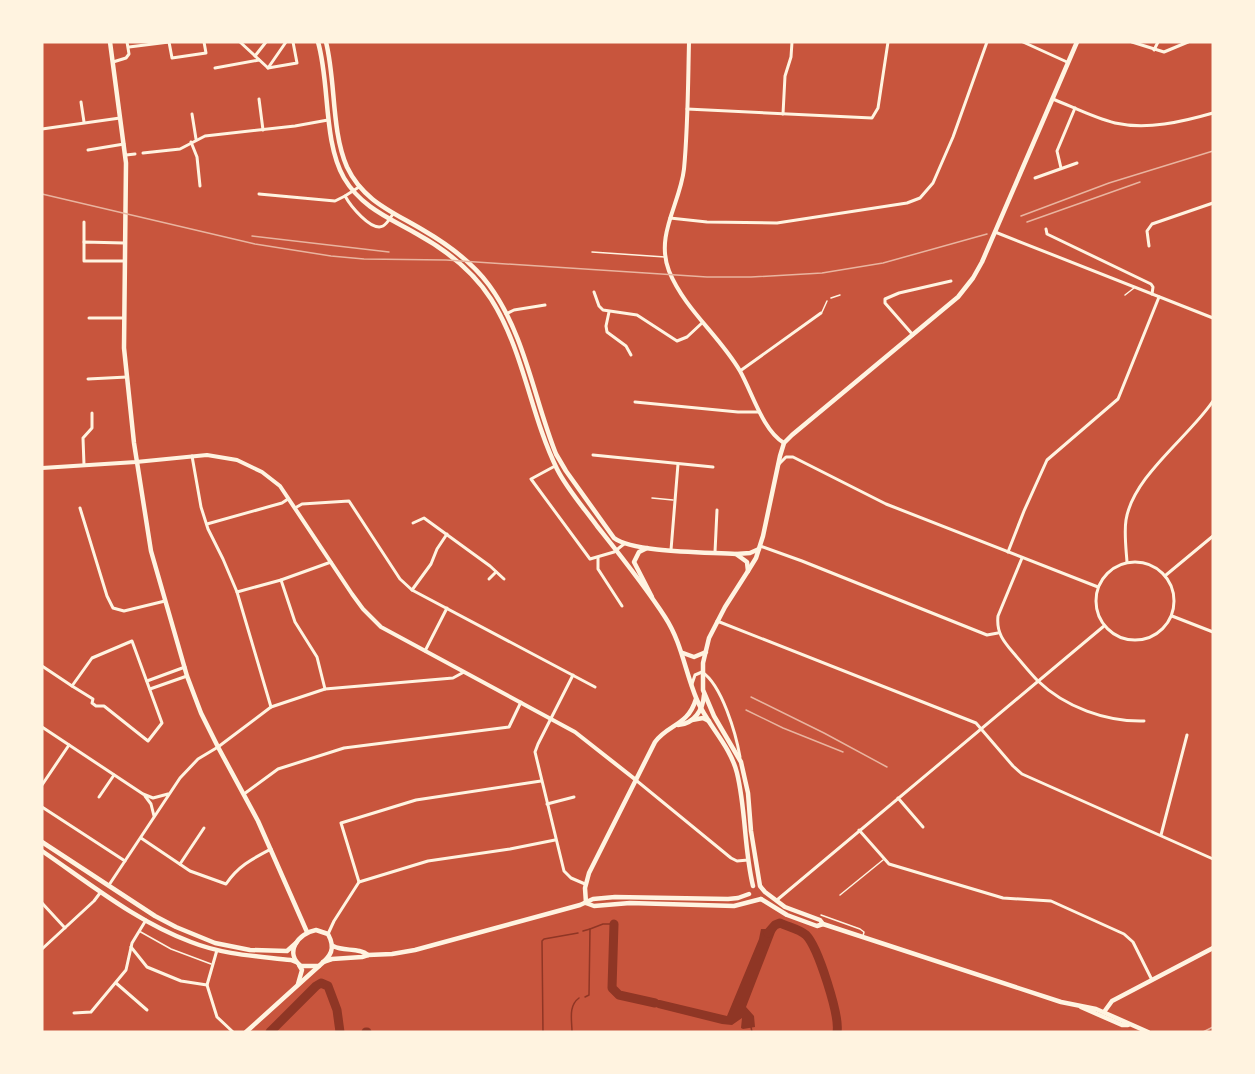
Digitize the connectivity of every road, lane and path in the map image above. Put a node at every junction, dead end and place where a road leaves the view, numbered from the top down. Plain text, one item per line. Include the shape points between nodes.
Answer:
1 (110, 42) edge
2 (127, 42) edge
3 (169, 42) edge
4 (204, 42) edge
5 (240, 42) edge
6 (260, 42) edge
7 (266, 42) edge
8 (286, 42) edge
9 (293, 42) edge
10 (318, 42) edge
11 (326, 42) edge
12 (689, 42) edge
13 (792, 42) edge
14 (888, 42) edge
15 (987, 42) edge
16 (1023, 42) edge
17 (1077, 42) edge
18 (1132, 42) edge
19 (1158, 42) edge
20 (1188, 42) edge
21 (129, 47) junction
22 (261, 49) junction
23 (1154, 50) junction
24 (255, 56) junction
25 (259, 60) junction
26 (112, 62) junction
27 (1067, 62) junction
28 (215, 68) dead end
29 (268, 68) junction
30 (1051, 98) junction
31 (259, 99) dead end
32 (81, 102) dead end
33 (1075, 108) junction
34 (687, 109) junction
35 (1213, 112) edge
36 (192, 114) dead end
37 (783, 114) junction
38 (120, 118) junction
39 (330, 120) junction
40 (84, 122) junction
41 (42, 129) edge
42 (263, 130) junction
43 (196, 139) junction
44 (191, 142) junction
45 (124, 144) junction
46 (88, 150) dead end
47 (143, 153) dead end
48 (135, 154) dead end
49 (126, 155) junction
50 (1077, 163) dead end
51 (1061, 168) junction
52 (1035, 178) dead end
53 (200, 186) dead end
54 (359, 187) junction
55 (353, 190) junction
56 (259, 194) dead end
57 (345, 196) junction
58 (1213, 202) edge
59 (393, 214) junction
60 (670, 218) junction
61 (389, 220) junction
62 (84, 222) dead end
63 (1046, 230) dead end
64 (994, 232) junction
65 (84, 243) junction
66 (126, 243) junction
67 (1149, 246) dead end
68 (592, 252) dead end
69 (665, 257) junction
70 (125, 261) junction
71 (951, 281) dead end
72 (1135, 287) junction
73 (594, 292) dead end
74 (1152, 294) junction
75 (840, 295) dead end
76 (1125, 295) dead end
77 (1159, 297) junction
78 (831, 298) dead end
79 (826, 301) dead end
80 (545, 305) dead end
81 (609, 312) junction
82 (821, 313) joint
83 (504, 316) junction
84 (89, 318) dead end
85 (123, 318) junction
86 (1213, 318) edge
87 (702, 323) junction
88 (913, 335) junction
89 (631, 355) dead end
90 (740, 371) junction
91 (127, 377) junction
92 (88, 379) dead end
93 (635, 402) dead end
94 (1213, 402) edge
95 (761, 411) junction
96 (92, 412) dead end
97 (784, 443) junction
98 (593, 455) dead end
99 (192, 456) junction
100 (136, 462) junction
101 (678, 464) junction
102 (84, 465) junction
103 (778, 465) junction
104 (555, 466) junction
105 (714, 467) dead end
106 (42, 468) edge
107 (289, 498) junction
108 (652, 498) dead end
109 (674, 500) junction
110 (296, 507) junction
111 (80, 508) dead end
112 (717, 510) dead end
113 (413, 523) dead end
114 (207, 524) junction
115 (447, 534) junction
116 (1213, 536) edge
117 (624, 544) junction
118 (760, 547) junction
119 (647, 548) junction
120 (616, 550) junction
121 (671, 550) junction
122 (715, 552) junction
123 (1008, 552) junction
124 (736, 554) junction
125 (598, 558) junction
126 (1022, 558) junction
127 (331, 562) junction
128 (1127, 562) junction
129 (496, 571) junction
130 (748, 571) junction
131 (1166, 575) junction
132 (489, 579) dead end
133 (504, 579) dead end
134 (281, 580) junction
135 (1098, 586) junction
136 (412, 590) junction
137 (237, 592) junction
138 (165, 601) junction
139 (654, 602) junction
140 (622, 606) dead end
141 (447, 608) junction
142 (1172, 616) junction
143 (717, 621) junction
144 (1104, 626) junction
145 (1213, 632) edge
146 (998, 633) junction
147 (425, 651) junction
148 (706, 652) junction
149 (682, 653) junction
150 (42, 666) edge
151 (185, 668) junction
152 (464, 672) junction
153 (702, 672) junction
154 (573, 675) junction
155 (187, 676) junction
156 (147, 681) junction
157 (1038, 681) junction
158 (692, 684) junction
159 (72, 686) junction
160 (595, 687) dead end
161 (150, 689) junction
162 (325, 689) junction
163 (704, 695) junction
164 (696, 699) junction
165 (521, 702) junction
166 (163, 705) dead end
167 (271, 707) junction
168 (701, 708) junction
169 (157, 709) junction
170 (550, 718) junction
171 (692, 720) junction
172 (710, 721) junction
173 (1144, 721) dead end
174 (678, 725) junction
175 (42, 727) edge
176 (981, 728) junction
177 (1187, 735) dead end
178 (69, 745) junction
179 (218, 747) junction
180 (741, 762) junction
181 (114, 775) junction
182 (541, 781) junction
183 (636, 781) junction
184 (42, 785) edge
185 (170, 793) junction
186 (143, 794) junction
187 (244, 794) junction
188 (99, 797) dead end
189 (574, 797) dead end
190 (898, 798) junction
191 (547, 804) junction
192 (42, 807) edge
193 (154, 817) junction
194 (923, 827) dead end
195 (204, 828) dead end
196 (859, 830) junction
197 (1161, 836) junction
198 (141, 838) junction
199 (555, 840) junction
200 (42, 842) edge
201 (271, 849) junction
202 (42, 851) edge
203 (1213, 859) edge
204 (748, 860) junction
205 (884, 860) junction
206 (124, 861) junction
207 (180, 864) junction
208 (359, 882) junction
209 (585, 884) junction
210 (109, 885) junction
211 (753, 886) junction
212 (760, 886) junction
213 (101, 891) junction
214 (765, 892) junction
215 (749, 894) junction
216 (840, 895) dead end
217 (761, 899) junction
218 (754, 900) junction
219 (776, 900) junction
220 (42, 903) edge
221 (586, 903) junction
222 (821, 915) dead end
223 (146, 920) junction
224 (823, 924) junction
225 (65, 927) junction
226 (139, 931) junction
227 (307, 932) junction
228 (328, 934) junction
229 (863, 937) junction
230 (296, 943) junction
231 (333, 946) junction
232 (131, 947) junction
233 (1213, 948) edge
234 (42, 949) edge
235 (216, 950) junction
236 (368, 955) junction
237 (297, 963) junction
238 (212, 964) junction
239 (321, 964) junction
240 (1152, 980) junction
241 (116, 983) junction
242 (207, 985) junction
243 (296, 986) junction
244 (1080, 1007) junction
245 (147, 1010) dead end
246 (1104, 1012) junction
247 (74, 1013) dead end
248 (1128, 1024) junction
249 (233, 1032) edge
250 (246, 1032) edge
251 (1148, 1032) edge

1 - 26 main road
2 - 21 street
3 - 4 street via 172,58 206,53
3 - 21 street
5 - 24 street
6 - 22 street
7 - 22 street
8 - 29 street
9 - 29 street via 297,63
10 - 39 main road
11 - 54 main road via 342,151
12 - 34 street
13 - 37 street
14 - 37 street via 875,116 870,119
15 - 60 street via 941,167 930,189 920,198 777,223
16 - 27 street
17 - 27 main road
18 - 23 street
19 - 23 street
20 - 23 street via 1168,51
21 - 26 street via 126,58
22 - 24 street
24 - 25 street
25 - 28 street
25 - 29 street
26 - 38 main road
27 - 30 main road
30 - 33 street
30 - 64 main road
31 - 42 street
32 - 40 street
33 - 35 street via 1109,121 1140,126
33 - 51 street via 1057,151
34 - 37 street
34 - 60 street via 683,174
36 - 43 street
38 - 40 street
38 - 45 main road
39 - 42 street
39 - 55 main road via 336,158
40 - 41 street
42 - 43 street
43 - 44 street
44 - 47 street via 174,151
44 - 53 street
45 - 46 street
45 - 49 main road
48 - 49 street
49 - 66 main road
50 - 51 street
51 - 52 street
54 - 55 street
54 - 59 main road
55 - 57 street
55 - 61 main road
56 - 57 street via 335,201
57 - 61 street via 369,222 379,227
58 - 67 street via 1152,224 1147,231
59 - 61 street
59 - 83 main road via 431,235 473,267 487,283
60 - 69 street
61 - 83 main road via 436,245 469,271
62 - 65 street
63 - 74 street via 1047,234 1151,284
64 - 72 street
64 - 88 main road via 966,287
65 - 66 street
65 - 70 street via 84,261
66 - 70 main road
68 - 69 lane
69 - 87 street via 676,285
70 - 85 main road
71 - 88 street via 885,298 885,303
72 - 74 street
72 - 76 lane
73 - 81 street via 600,308
74 - 77 street
75 - 78 lane
77 - 86 street
77 - 123 street via 1119,399 1047,460
79 - 82 lane
80 - 83 street via 514,310
81 - 87 street via 637,315 677,341
81 - 89 street via 607,332 626,346
82 - 90 street
83 - 104 main road
83 - 117 main road via 522,353 556,454 614,538
84 - 85 street
85 - 91 main road
87 - 90 street
88 - 97 main road
90 - 95 street
91 - 92 street
91 - 100 main road
93 - 95 street
94 - 128 street via 1135,497 1126,517
95 - 97 street via 771,433
96 - 102 street via 92,428 83,438
97 - 103 main road
98 - 101 street
99 - 100 street
99 - 107 street via 237,460 271,478
99 - 114 street
100 - 102 street
100 - 138 main road via 151,551
101 - 105 street
101 - 109 street
102 - 106 street
103 - 118 main road
103 - 123 street via 790,456 880,501
104 - 120 main road
104 - 125 street via 531,479 590,558
107 - 110 street
107 - 114 street
108 - 109 lane
109 - 121 street
110 - 127 street
110 - 136 street via 349,501 400,579
111 - 138 street via 113,608 124,611
112 - 122 street
113 - 115 street via 424,518
114 - 137 street
115 - 129 street
115 - 136 street
116 - 131 street
117 - 119 main road
117 - 120 street
118 - 124 main road via 754,552
118 - 130 main road
118 - 146 street via 987,635
119 - 121 main road
119 - 139 main road via 639,552 634,562
120 - 125 street
120 - 139 main road
121 - 122 main road
122 - 124 main road
123 - 126 street
124 - 130 main road via 747,562
125 - 140 street via 598,569
126 - 135 street
126 - 146 street via 998,616
127 - 134 street
127 - 147 street via 371,618 394,636
128 - 131 street via 1153,566
128 - 135 street via 1107,574
129 - 132 street
129 - 133 street
130 - 143 main road
131 - 142 street via 1174,596
134 - 137 street
134 - 162 street via 295,622 317,657
135 - 144 street via 1095,604
136 - 141 street
137 - 167 street
138 - 151 main road
139 - 149 main road
141 - 147 street
141 - 154 street
142 - 144 street via 1164,628 1142,640 1126,640
142 - 145 street
143 - 148 main road
143 - 176 street
144 - 157 street
146 - 157 street
147 - 152 street
148 - 149 main road via 694,657
148 - 153 main road
149 - 158 main road
150 - 159 street
151 - 155 main road
151 - 156 street
152 - 162 street via 453,678
152 - 165 street
153 - 158 street via 695,675
153 - 163 main road
153 - 180 street via 718,690
154 - 160 street
154 - 170 street
155 - 161 street
155 - 179 main road
156 - 159 street via 132,640 94,656
156 - 161 street
157 - 173 street via 1088,712
157 - 176 street
158 - 164 main road
159 - 169 street via 148,741 162,723
161 - 169 street
162 - 167 street
163 - 168 main road
163 - 180 main road
164 - 168 main road
164 - 174 main road
165 - 170 street
165 - 187 street via 509,726 344,748 278,770
166 - 169 street
167 - 179 street
168 - 171 main road
168 - 172 main road
170 - 182 street via 535,752
170 - 183 street via 575,732
171 - 172 main road
171 - 174 main road
172 - 204 main road via 737,772
174 - 183 main road via 657,739
175 - 178 street
176 - 190 street
176 - 197 street via 1019,771
177 - 197 street
178 - 181 street
178 - 184 street
179 - 185 street via 192,764
179 - 187 main road
180 - 212 main road
181 - 186 street
181 - 188 street
182 - 191 street
182 - 208 street via 416,800 341,823
183 - 204 street via 732,858
183 - 209 main road
185 - 186 street via 155,798
185 - 193 street
186 - 193 street
187 - 201 main road
189 - 191 street
190 - 194 street
190 - 196 street
191 - 199 street
192 - 206 street
193 - 198 street
195 - 207 street
196 - 205 street
196 - 219 street
197 - 203 street
198 - 206 street
198 - 207 street
199 - 208 street via 428,861
199 - 209 street via 564,872
200 - 210 main road
201 - 207 street via 247,861 226,884
201 - 227 main road
202 - 213 main road
204 - 211 main road
205 - 216 lane
205 - 240 street via 1003,898 1046,901 1067,908 1128,936
206 - 210 street
208 - 228 street
209 - 221 main road
210 - 230 main road via 155,916 215,943 280,951 289,950
211 - 212 main road
211 - 215 main road
212 - 214 main road
213 - 223 main road
213 - 225 street
214 - 217 main road
214 - 219 main road
215 - 218 main road
215 - 221 main road via 728,899 615,897
217 - 218 main road
217 - 224 main road via 787,915 818,926
218 - 221 main road via 729,906
219 - 224 main road
220 - 225 street
221 - 236 main road via 415,950
222 - 229 lane via 860,929
223 - 226 street
223 - 235 main road via 173,935
224 - 229 main road
225 - 234 street
226 - 232 street
226 - 238 lane via 171,949
227 - 228 main road
227 - 230 main road
228 - 231 main road
229 - 244 main road
230 - 237 main road via 293,955
231 - 236 main road
231 - 239 main road
232 - 241 street via 128,966
232 - 242 street via 147,967 181,981
233 - 240 main road
235 - 237 main road
235 - 238 street
236 - 239 main road
237 - 239 main road via 304,967
237 - 243 main road via 302,970
238 - 242 street
239 - 243 main road
240 - 246 main road via 1112,1001
241 - 245 street
241 - 247 street via 90,1012
242 - 249 street via 217,1017
243 - 250 main road
244 - 246 main road
244 - 248 main road
246 - 248 main road
248 - 251 main road

